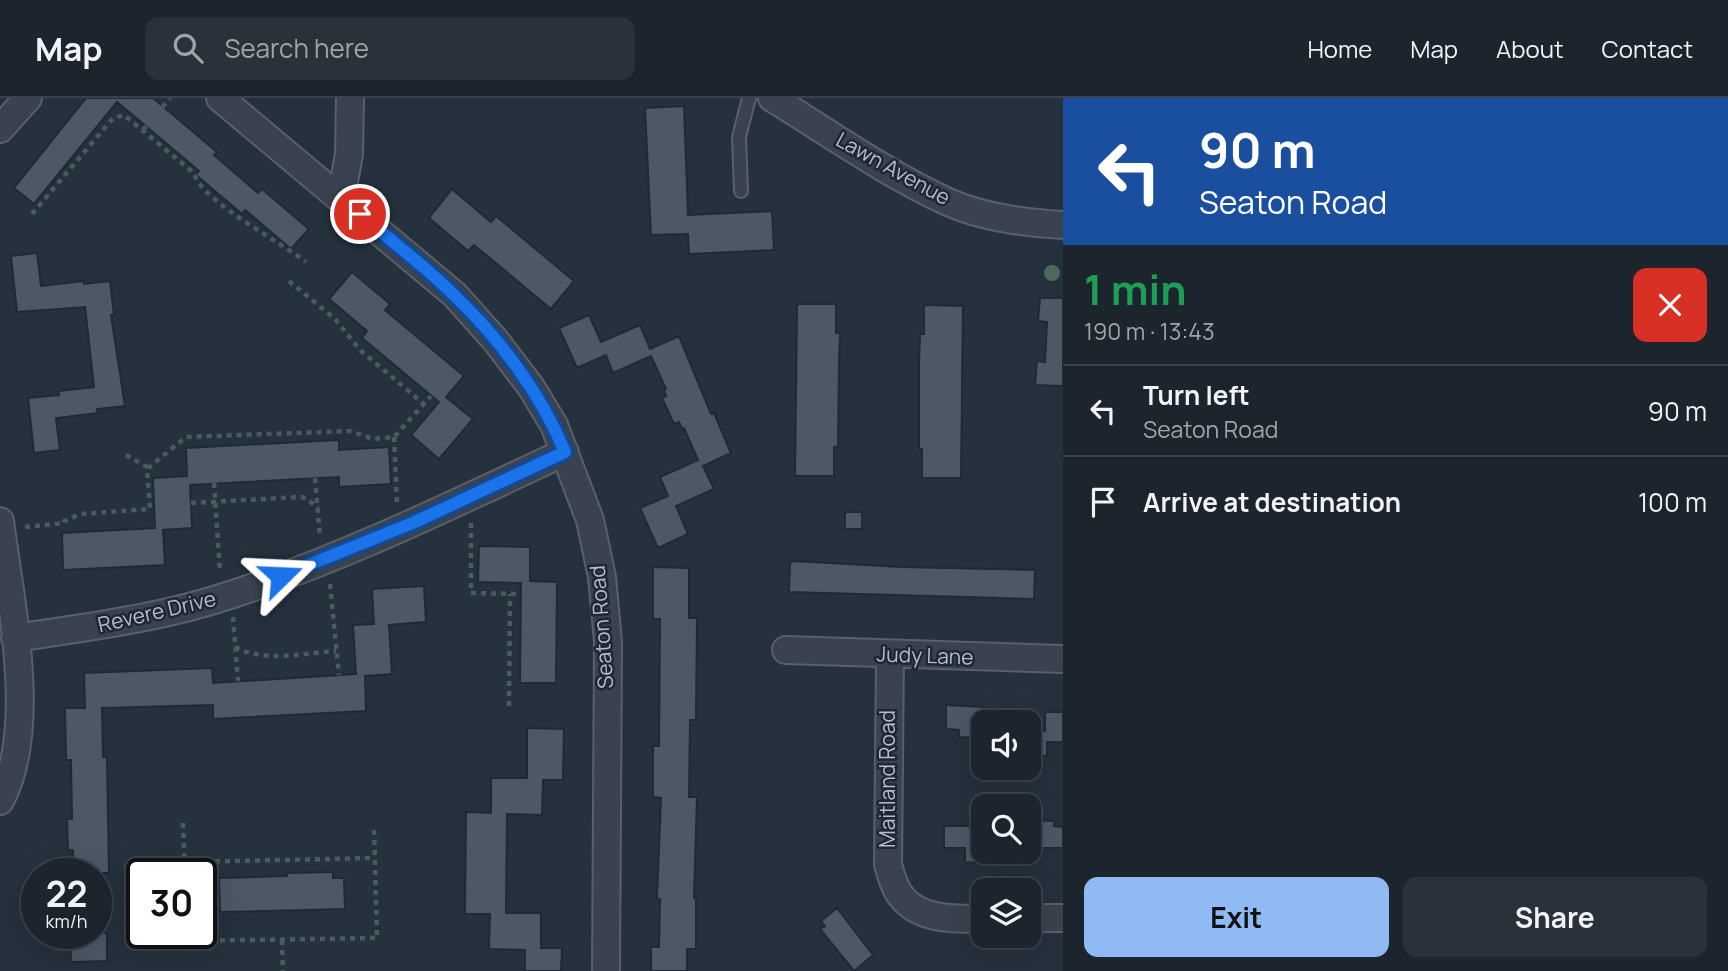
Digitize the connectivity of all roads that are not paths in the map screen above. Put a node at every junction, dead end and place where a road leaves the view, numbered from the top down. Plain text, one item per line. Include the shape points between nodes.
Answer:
1 (28, 98) edge
2 (220, 98) edge
3 (350, 98) edge
4 (749, 98) edge
5 (772, 98) edge
6 (798, 106) edge
7 (0, 129) edge
8 (741, 191) dead end
9 (341, 198) junction
10 (1063, 225) edge
11 (565, 452) junction
12 (13, 524) edge
13 (15, 638) junction
14 (786, 650) dead end
15 (890, 655) junction
16 (1063, 659) edge
17 (0, 801) edge
18 (1041, 918) edge
19 (1063, 918) edge
20 (971, 919) edge
21 (606, 971) edge

1 - 7 street
2 - 9 street, Seaton Road
3 - 9 street via 349,154
4 - 8 lane via 739,137
5 - 6 street, Lawn Avenue
6 - 10 street, Lawn Avenue via 949,202 1023,223
9 - 11 street, Seaton Road via 455,295 496,341 531,387
11 - 13 street, Revere Drive via 403,527 232,594 160,614
11 - 21 street, Seaton Road via 590,520 602,577 608,642
12 - 13 street
13 - 17 street via 20,726 15,761
14 - 15 street, Judy Lane
15 - 16 street, Judy Lane
15 - 20 street, Maitland Road via 888,865 900,895 911,905 925,913
18 - 19 street

